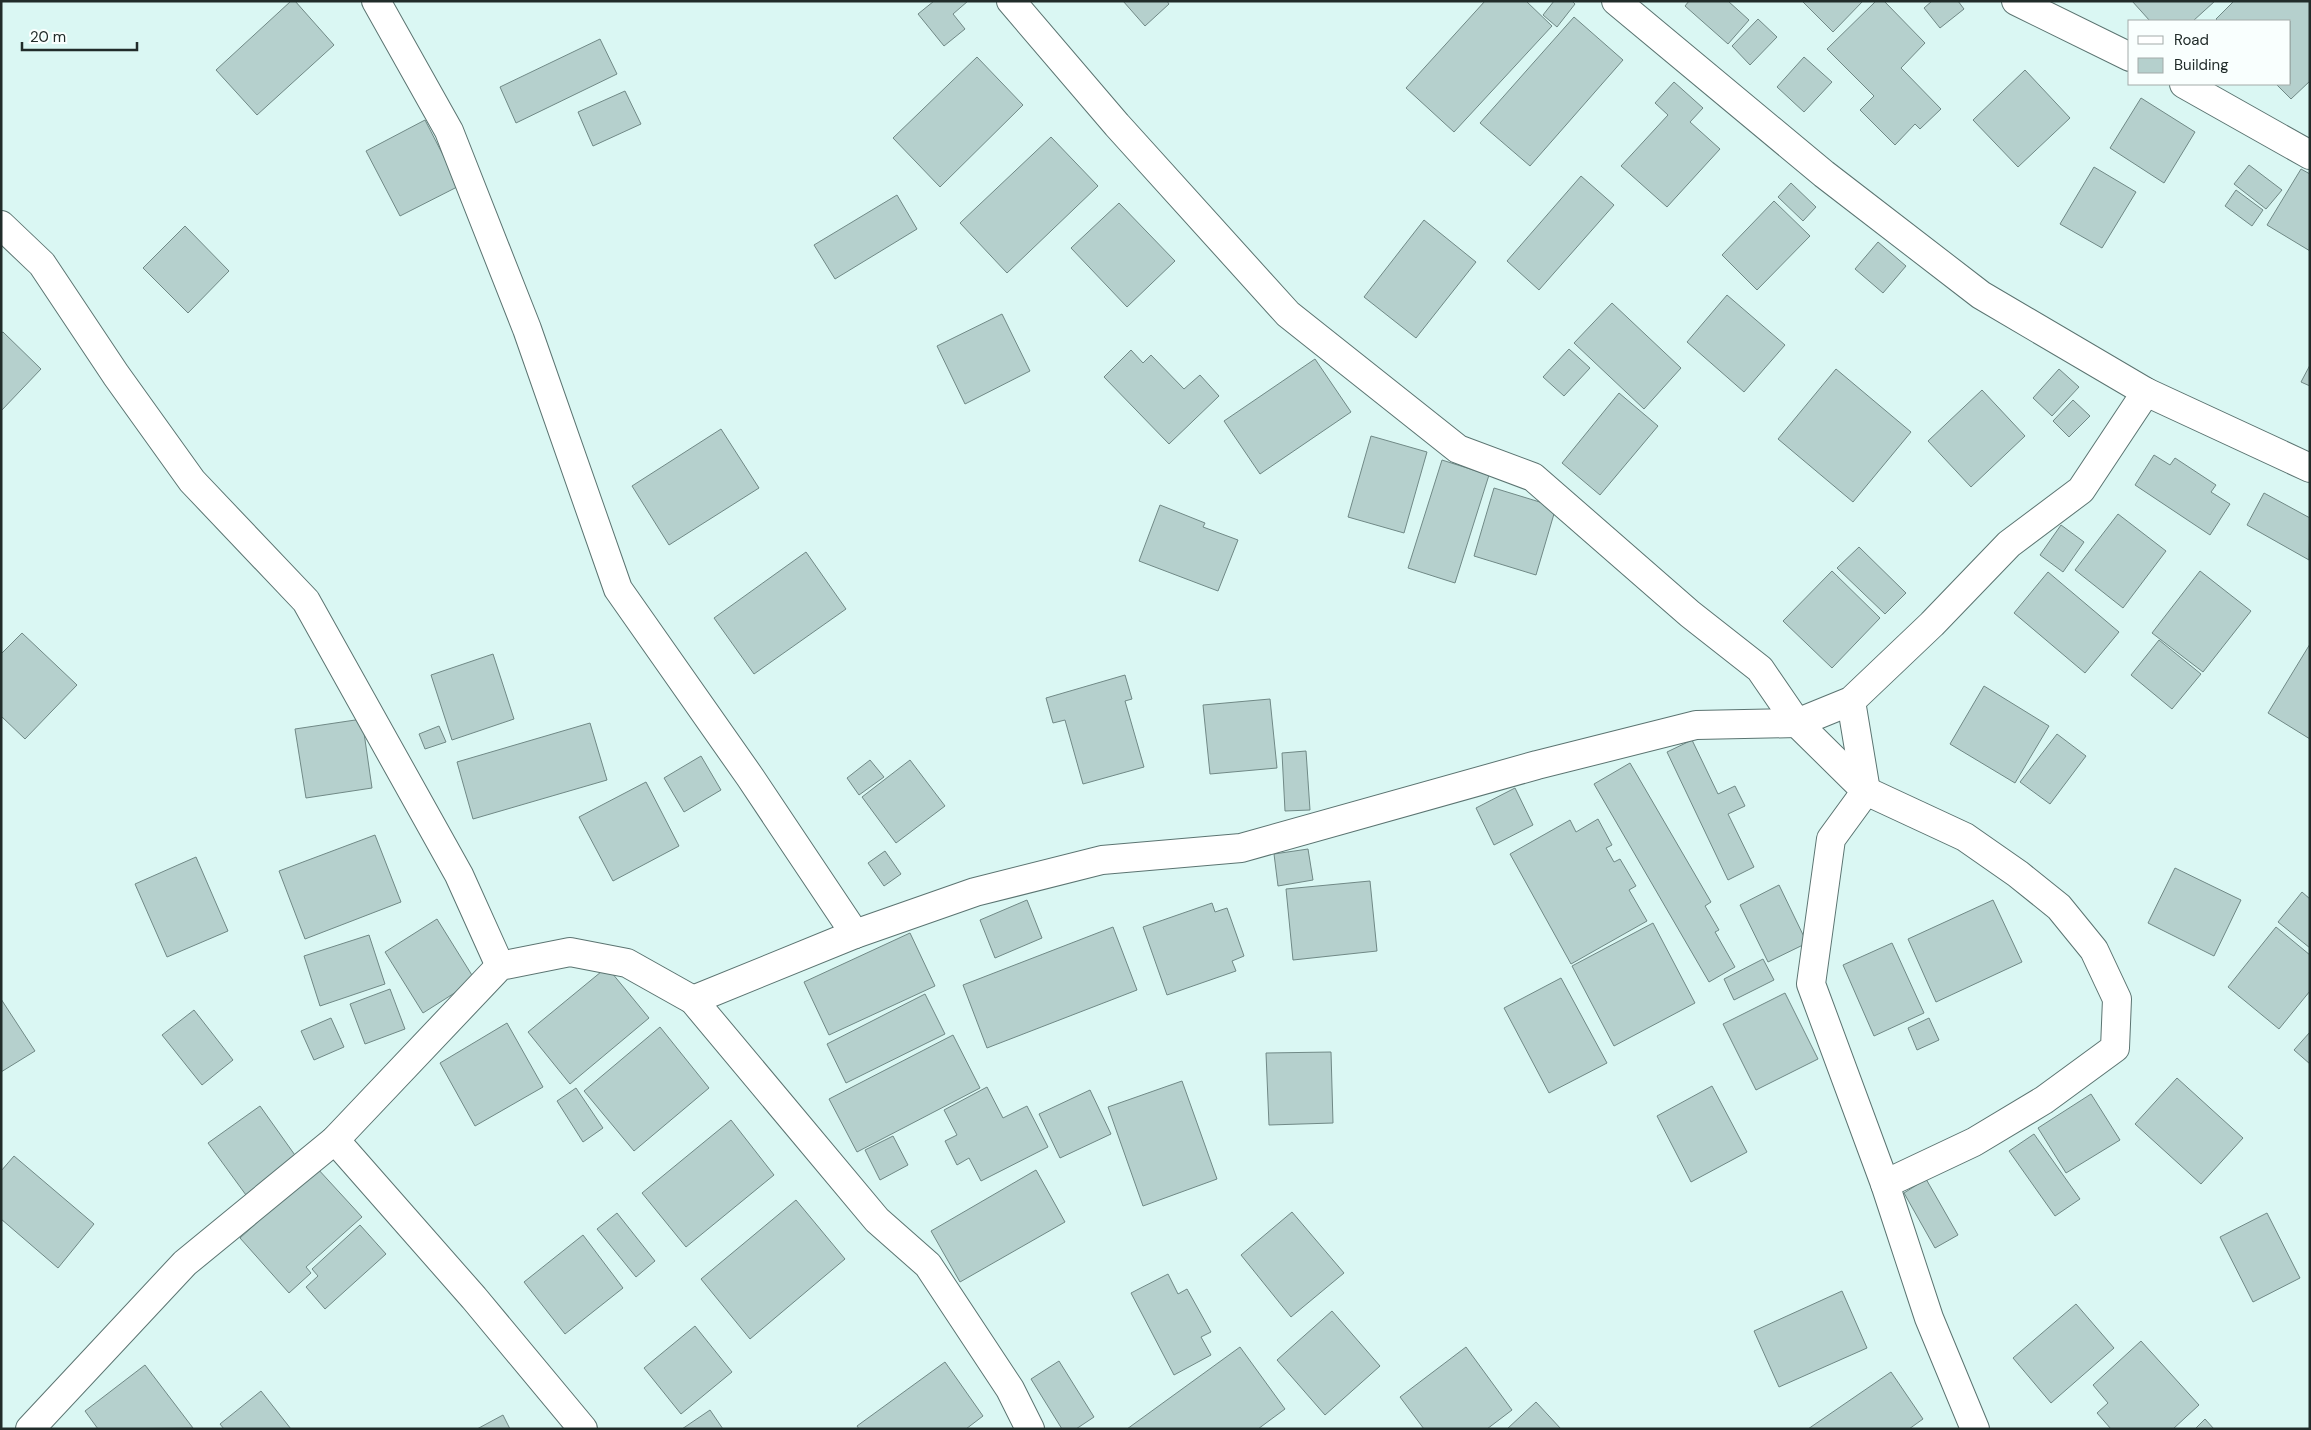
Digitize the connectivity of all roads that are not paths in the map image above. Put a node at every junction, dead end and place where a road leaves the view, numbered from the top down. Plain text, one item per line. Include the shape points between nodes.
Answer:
1 (376, 1) edge
2 (1012, 1) edge
3 (1616, 1) edge
4 (2016, 1) edge
5 (2128, 56) edge
6 (2186, 85) edge
7 (2310, 155) edge
8 (1, 226) edge
9 (2146, 392) junction
10 (2310, 468) edge
11 (1851, 701) junction
12 (1797, 723) junction
13 (1866, 791) junction
14 (855, 934) junction
15 (500, 966) junction
16 (693, 1000) junction
17 (335, 1140) junction
18 (1885, 1184) junction
19 (30, 1429) edge
20 (583, 1429) edge
21 (1030, 1429) edge
22 (1975, 1429) edge

1 - 14 street via 449,131 527,329 618,589
2 - 12 street via 1118,125 1288,314 1458,449 1533,477 1690,614 1760,669
3 - 9 street via 1824,174 1981,295
4 - 5 street
6 - 7 street
8 - 15 street via 42,264 192,481 306,601 459,875
9 - 10 street
9 - 11 street via 2081,490 2009,544
11 - 12 street
11 - 13 street
12 - 13 street
12 - 14 street via 1696,725 1537,765 1241,848 1102,860 975,892
13 - 18 street via 1831,839 1811,984
13 - 18 street via 1965,837 2052,902 2094,950 2117,999 2115,1048 2028,1110 1974,1142
14 - 16 street
15 - 16 street via 570,952 628,963
15 - 17 street
16 - 21 street via 877,1220 928,1265 1010,1389
17 - 19 street via 185,1264
17 - 20 street via 474,1298
18 - 22 street via 1929,1318

